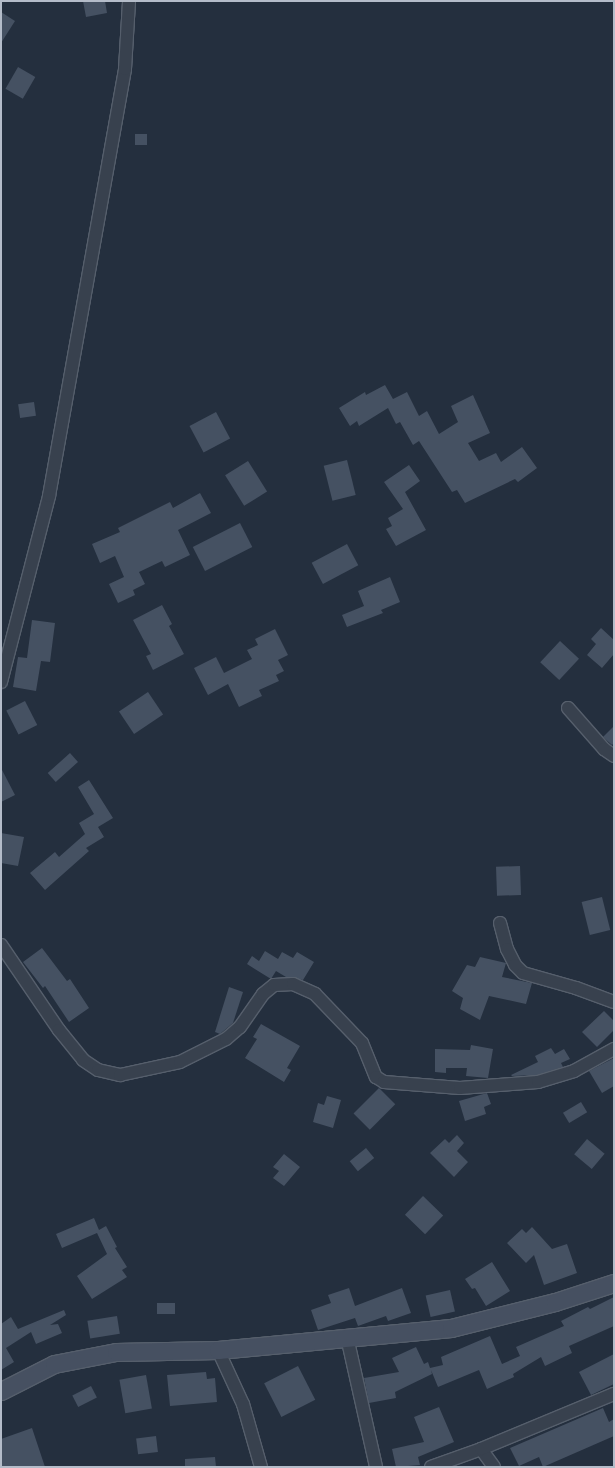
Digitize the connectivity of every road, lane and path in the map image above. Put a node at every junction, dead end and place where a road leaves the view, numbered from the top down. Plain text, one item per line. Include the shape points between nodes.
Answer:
1 (129, 1) edge
2 (1, 682) edge
3 (568, 708) dead end
4 (614, 756) edge
5 (500, 923) dead end
6 (1, 945) edge
7 (614, 1002) edge
8 (614, 1049) edge
9 (614, 1283) edge
10 (347, 1337) junction
11 (218, 1350) junction
12 (1, 1391) edge
13 (614, 1394) edge
14 (481, 1449) junction
15 (261, 1467) edge
16 (376, 1467) edge
17 (431, 1467) edge
18 (494, 1467) edge

1 - 2 street via 125,69 49,496
3 - 4 street via 604,750
5 - 7 street via 506,949 523,973
6 - 8 street via 59,1030 83,1060 98,1070 120,1075 180,1062 226,1039 240,1027 263,994 274,985 292,984 315,994 362,1043 376,1077 384,1082 460,1088 538,1082 574,1071
9 - 10 main road via 555,1302 452,1328
10 - 11 main road
10 - 16 street
11 - 12 main road via 116,1352 54,1364
11 - 15 street via 243,1404
13 - 14 street
14 - 17 street
14 - 18 street

